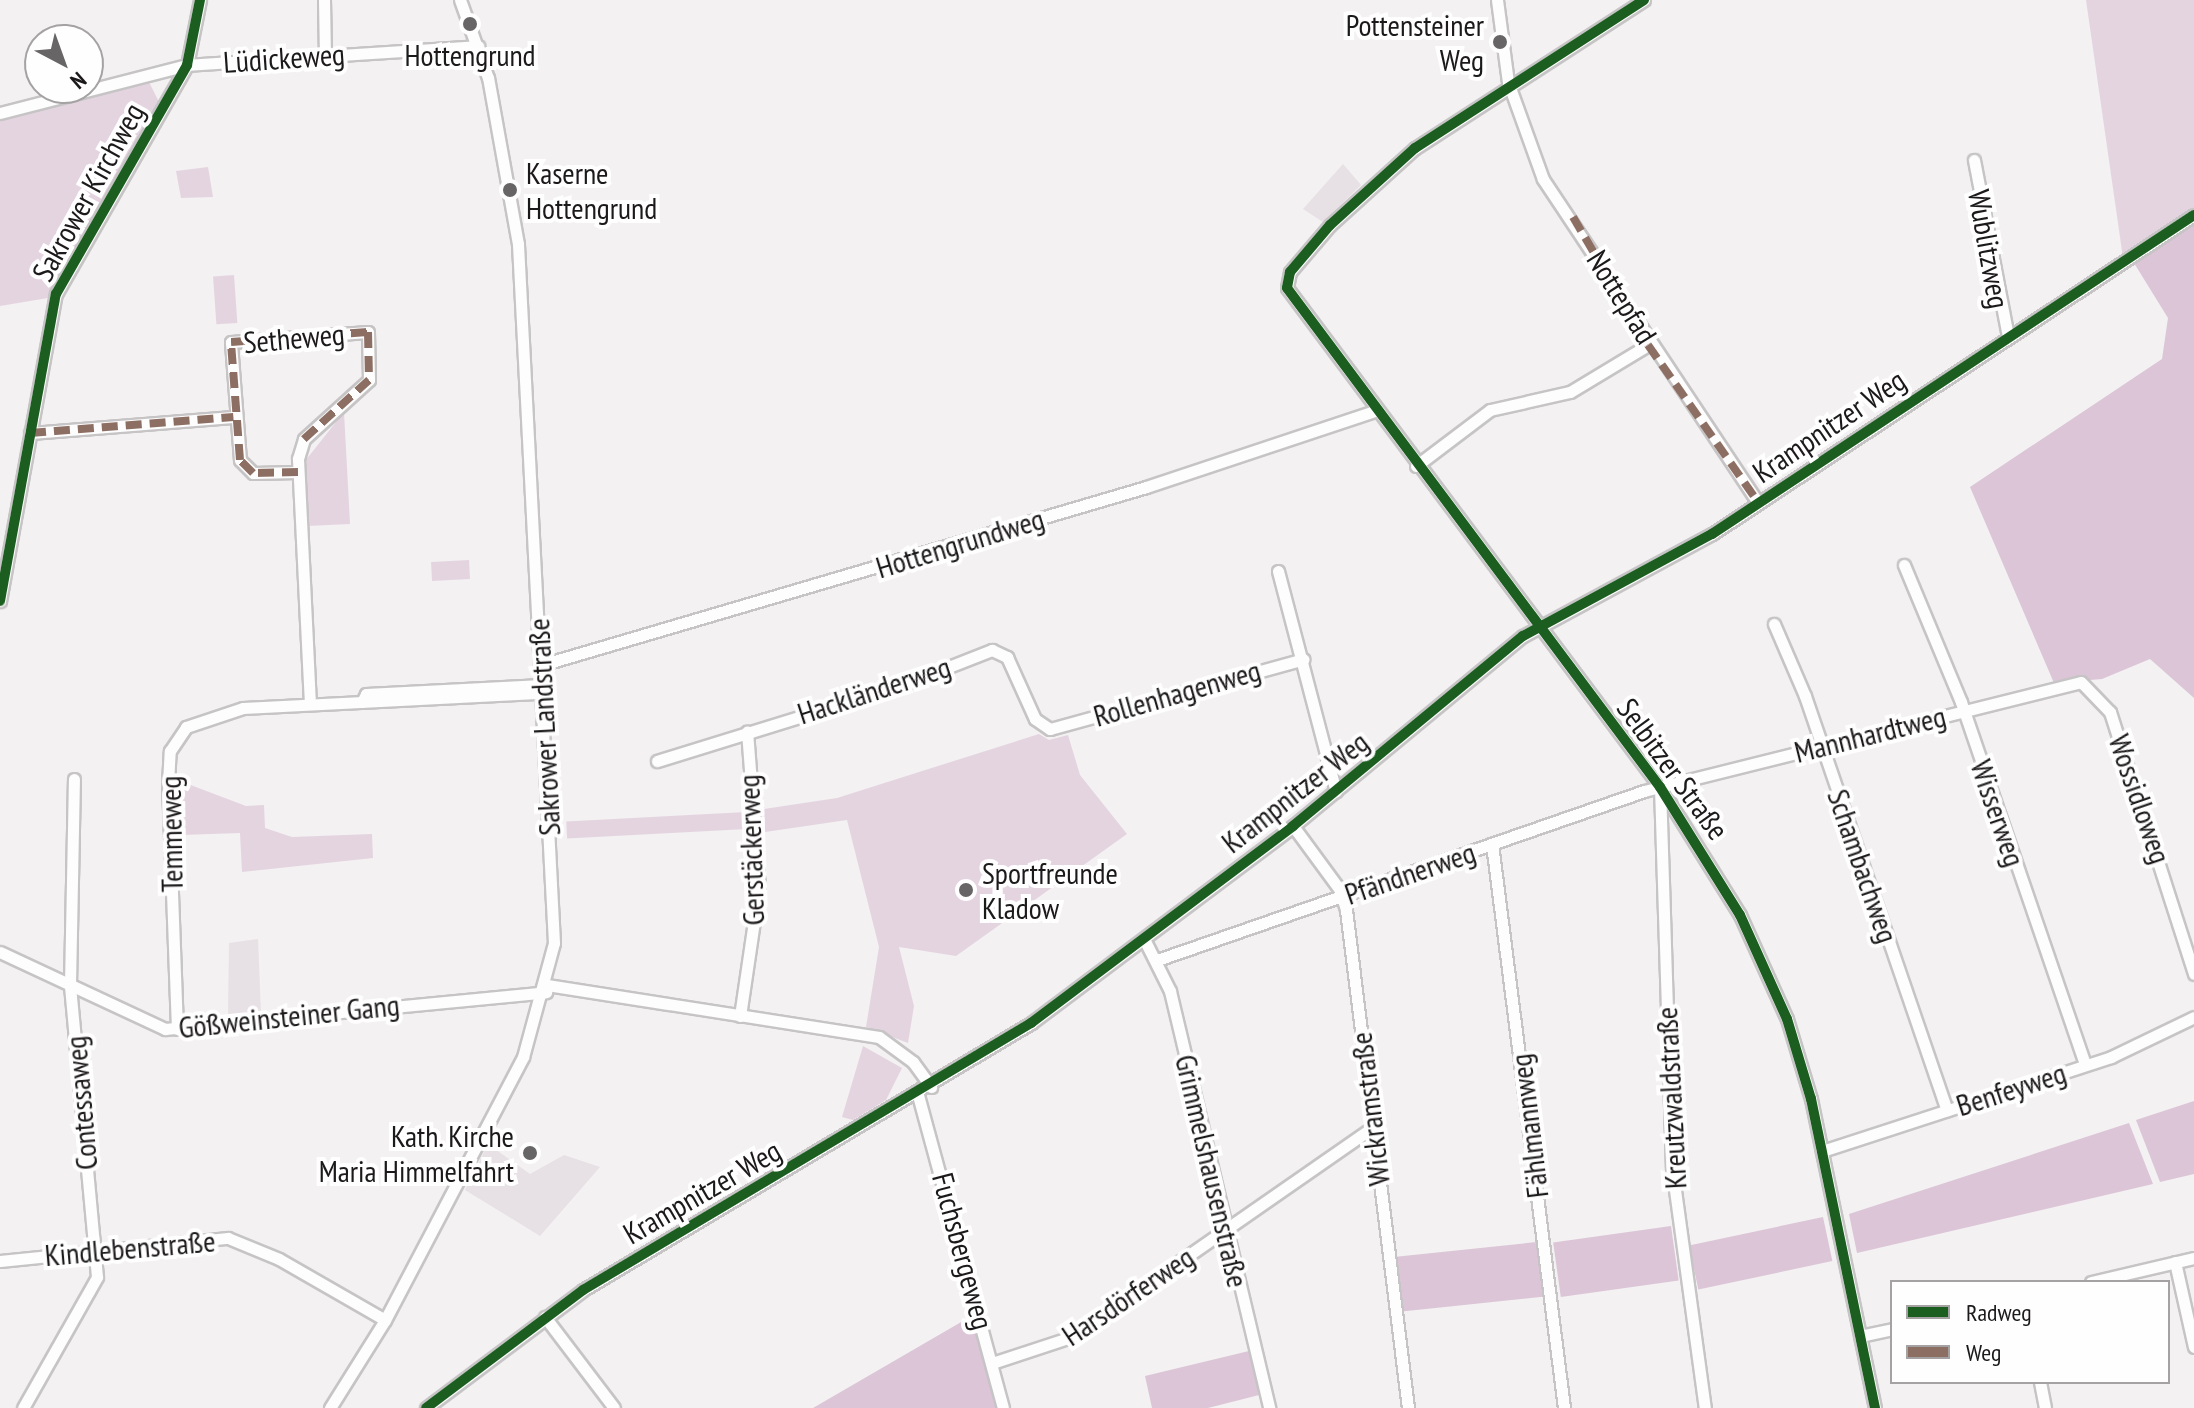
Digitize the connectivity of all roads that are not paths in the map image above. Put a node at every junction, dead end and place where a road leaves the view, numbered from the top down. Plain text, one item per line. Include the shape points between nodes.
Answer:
1 (200, 0) edge
2 (324, 0) edge
3 (460, 0) edge
4 (1497, 0) edge
5 (1644, 0) edge
6 (478, 46) junction
7 (325, 55) junction
8 (187, 65) junction
9 (1508, 82) junction
10 (0, 113) edge
11 (1974, 160) dead end
12 (2194, 215) edge
13 (2008, 337) junction
14 (1648, 345) junction
15 (1375, 411) junction
16 (233, 417) junction
17 (30, 433) junction
18 (1416, 466) junction
19 (298, 472) junction
20 (1758, 502) junction
21 (1904, 565) dead end
22 (1278, 571) dead end
23 (0, 601) edge
24 (1774, 624) dead end
25 (1535, 628) junction
26 (1304, 659) junction
27 (541, 665) junction
28 (2081, 682) joint
29 (542, 689) junction
30 (310, 704) junction
31 (1963, 710) junction
32 (1050, 729) joint
33 (747, 731) junction
34 (1823, 746) junction
35 (657, 761) dead end
36 (74, 779) dead end
37 (1660, 787) junction
38 (1336, 792) junction
39 (1293, 826) junction
40 (1492, 844) junction
41 (1343, 897) junction
42 (1144, 939) junction
43 (0, 952) edge
44 (1160, 959) junction
45 (2194, 974) edge
46 (70, 985) junction
47 (546, 988) junction
48 (740, 1016) junction
49 (2194, 1017) edge
50 (177, 1029) junction
51 (2085, 1064) junction
52 (931, 1087) junction
53 (918, 1095) junction
54 (1947, 1110) junction
55 (1372, 1128) junction
56 (1822, 1151) junction
57 (1226, 1229) junction
58 (94, 1251) junction
59 (2194, 1258) edge
60 (0, 1261) edge
61 (2175, 1262) junction
62 (2099, 1280) edge
63 (545, 1317) junction
64 (385, 1320) junction
65 (1890, 1329) edge
66 (1860, 1336) junction
67 (2194, 1347) edge
68 (992, 1363) junction
69 (2040, 1384) edge
70 (23, 1408) edge
71 (330, 1408) edge
72 (426, 1408) edge
73 (614, 1408) edge
74 (1003, 1408) edge
75 (1269, 1408) edge
76 (1408, 1408) edge
77 (1564, 1408) edge
78 (1705, 1408) edge
79 (1875, 1408) edge
80 (2045, 1408) edge

1 - 8 street, Sakrower Kirchweg
2 - 7 street
3 - 6 street, Sakrower Landstraße
4 - 9 street, Nottepfad
5 - 9 street
6 - 7 street, Lüdickeweg
6 - 27 street, Sakrower Landstraße via 515,219
7 - 8 street, Lüdickeweg
8 - 10 street, Lüdickeweg
8 - 17 street, Sakrower Kirchweg via 56,294
9 - 14 street, Nottepfad via 1543,179 1583,231
9 - 15 street, Selbitzer Straße via 1389,170 1286,281
11 - 13 street, Wublitzweg
12 - 13 street, Krampnitzer Weg
13 - 20 street, Krampnitzer Weg
14 - 18 street via 1570,392 1490,410
14 - 20 street, Nottepfad
15 - 18 street, Selbitzer Straße
15 - 27 street, Hottengrundweg via 1146,487
16 - 17 street
16 - 19 street, Setheweg via 246,467
16 - 19 street, Setheweg via 231,342 368,332 369,380 304,439
17 - 23 street, Sakrower Kirchweg
18 - 25 street, Selbitzer Straße
19 - 30 street, Setheweg
20 - 25 street, Krampnitzer Weg
21 - 31 street, Wisserweg
22 - 26 street
24 - 34 street, Schambachweg
25 - 37 street, Selbitzer Straße
25 - 38 street, Krampnitzer Weg
26 - 32 street, Rollenhagenweg
26 - 38 street
27 - 29 street, Sakrower Landstraße
28 - 31 street, Mannhardtweg
28 - 45 street, Wossidloweg via 2110,712
29 - 30 street, Temmeweg
29 - 47 street, Sakrower Landstraße via 554,915
30 - 50 street, Temmeweg via 208,715 173,744
31 - 34 street, Mannhardtweg
31 - 51 street, Wisserweg
32 - 33 street, Hackländerweg via 1035,719 997,649
33 - 35 street, Hackländerweg
33 - 48 street, Gerstäckerweg via 759,887
34 - 37 street, Mannhardtweg
34 - 54 street, Schambachweg
36 - 46 street, Contessaweg
37 - 40 street, Pfändnerweg
37 - 56 street, Selbitzer Straße via 1710,862 1769,974
37 - 78 street, Kreutzwaldstraße via 1672,1168
38 - 39 street, Krampnitzer Weg
39 - 41 street, Wickramstraße
39 - 42 street, Krampnitzer Weg
40 - 41 street, Pfändnerweg
40 - 77 street, Fählmannweg
41 - 44 street, Pfändnerweg
41 - 55 street, Wickramstraße
42 - 44 street, Grimmelshausenstraße
42 - 52 street, Krampnitzer Weg
43 - 46 street, Gößweinsteiner Gang
44 - 57 street, Grimmelshausenstraße
46 - 50 street, Gößweinsteiner Gang
46 - 58 street, Contessaweg
47 - 48 street, Gößweinsteiner Gang
47 - 50 street, Gößweinsteiner Gang
47 - 64 street, Sakrower Landstraße via 523,1057
48 - 52 street, Gößweinsteiner Gang via 879,1037 913,1062
49 - 51 street, Benfeyweg via 2162,1038
51 - 54 street, Benfeyweg
52 - 53 street, Krampnitzer Weg
53 - 63 street, Krampnitzer Weg
53 - 68 street, Fuchsbergeweg
54 - 56 street, Benfeyweg
55 - 57 street, Harsdörferweg
55 - 76 street, Wickramstraße
56 - 66 street, Selbitzer Straße
57 - 68 street, Harsdörferweg via 1071,1337
57 - 75 street, Grimmelshausenstraße
58 - 60 street, Kindlebenstraße
58 - 64 street, Kindlebenstraße via 228,1238 279,1259
58 - 70 street, Contessaweg via 97,1277
59 - 61 street
61 - 62 street
61 - 67 street
63 - 72 street, Krampnitzer Weg
63 - 73 street
64 - 71 street, Sakrower Landstraße
65 - 66 street
66 - 79 street, Selbitzer Straße
68 - 74 street, Fuchsbergeweg
69 - 80 street

